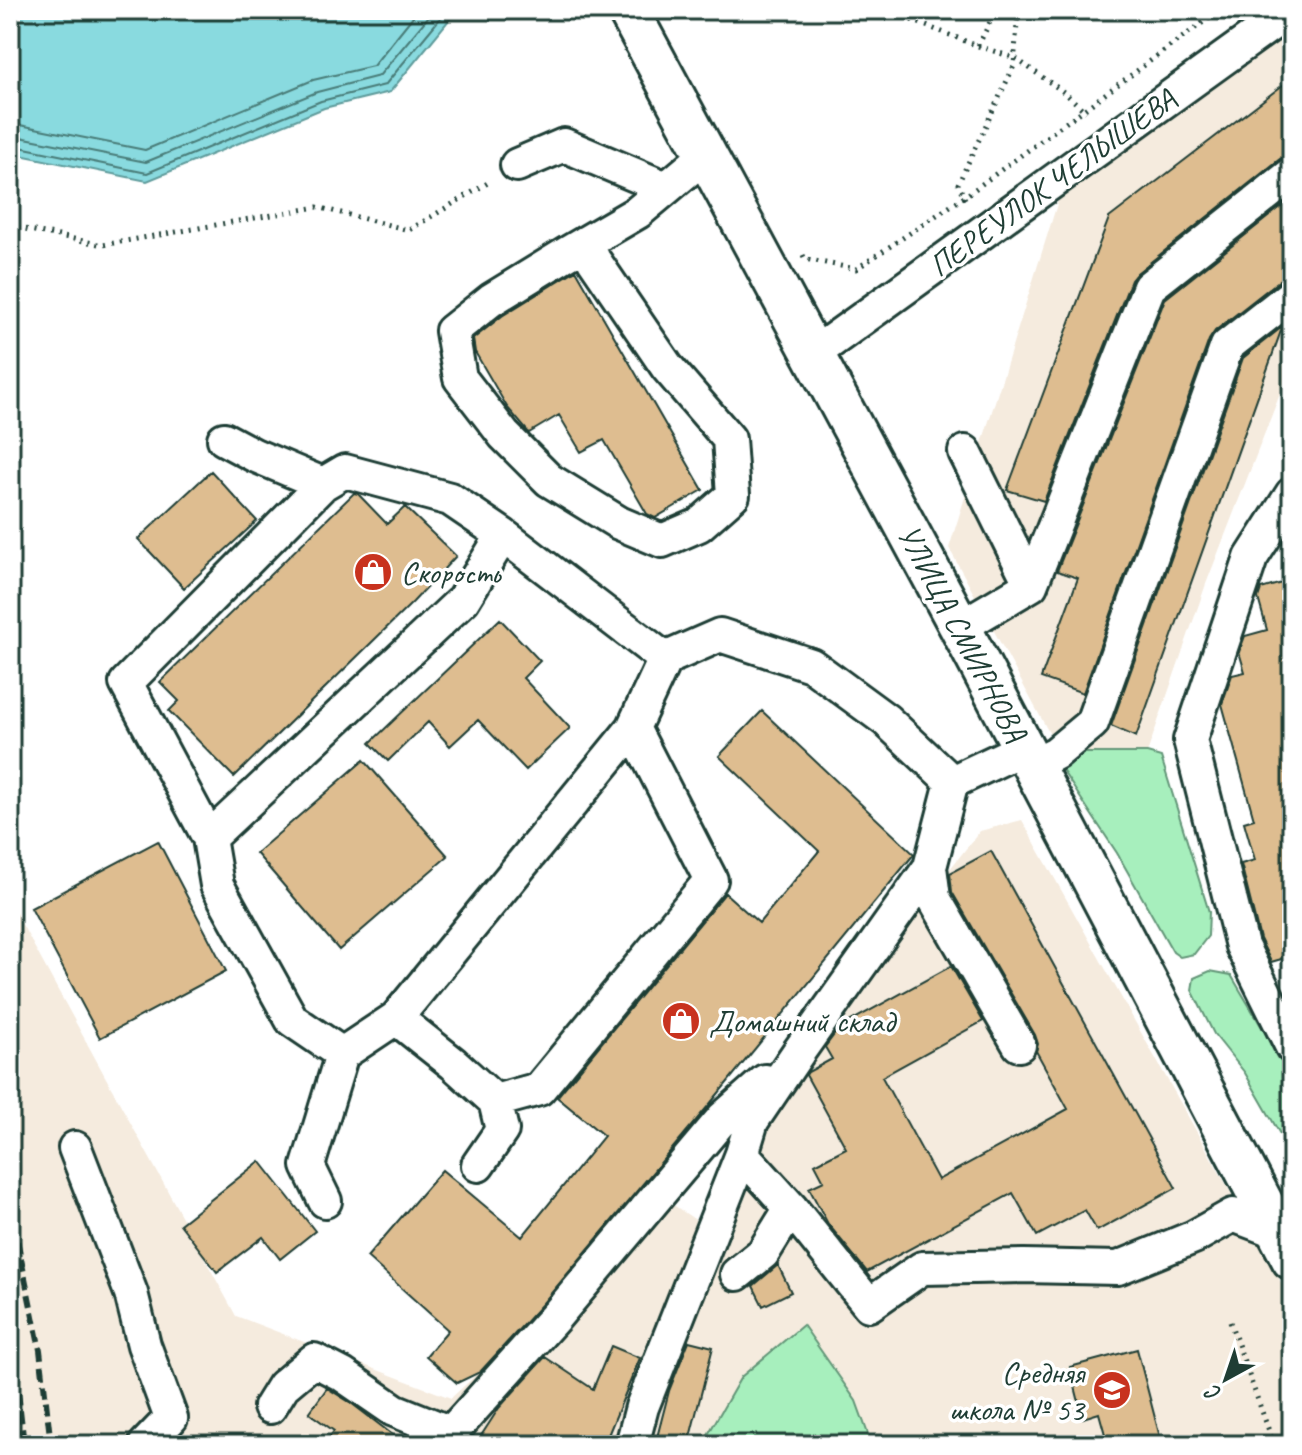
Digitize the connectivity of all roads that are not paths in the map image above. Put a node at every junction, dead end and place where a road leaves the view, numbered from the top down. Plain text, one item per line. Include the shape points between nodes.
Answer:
1 (628, 10) edge
2 (1291, 10) edge
3 (706, 155) junction
4 (517, 165) road end
5 (1292, 174) edge
6 (666, 188) junction
7 (586, 242) junction
8 (1292, 295) edge
9 (812, 355) junction
10 (224, 439) dead end
11 (965, 452) dead end
12 (323, 484) junction
13 (1292, 494) edge
14 (503, 535) junction
15 (1031, 585) junction
16 (960, 627) junction
17 (665, 659) junction
18 (633, 728) junction
19 (1028, 756) junction
20 (952, 782) junction
21 (209, 838) junction
22 (930, 867) junction
23 (396, 1018) junction
24 (1019, 1045) dead end
25 (1292, 1047) edge
26 (800, 1050) junction
27 (342, 1054) junction
28 (495, 1101) junction
29 (75, 1148) dead end
30 (742, 1154) junction
31 (478, 1165) dead end
32 (325, 1201) dead end
33 (791, 1208) junction
34 (1287, 1239) edge
35 (737, 1274) dead end
36 (270, 1407) dead end
37 (447, 1439) edge
38 (145, 1445) edge
39 (632, 1445) edge

1 - 3 main road, УЛИЦА СМИРНОВА
2 - 9 street, ПЕРЕУЛОК ЧЕЛЫШЕВА
3 - 6 street
3 - 9 main road, УЛИЦА СМИРНОВА
4 - 6 street via 564,145
5 - 15 street via 1149,287
6 - 7 street via 638,212
7 - 7 street via 491,300 452,331 460,378 504,435 549,480 619,523 662,541 699,525 733,495 729,439 667,367
8 - 19 street via 1227,346 1092,723 1056,753
9 - 16 main road, УЛИЦА СМИРНОВА
10 - 12 street
11 - 15 street
12 - 14 street via 345,471 450,499
12 - 21 street via 126,683
13 - 25 street via 1251,558 1190,740 1242,946
14 - 17 street
14 - 21 street via 463,600
15 - 16 street
16 - 19 main road, УЛИЦА СМИРНОВА
17 - 18 street
17 - 20 street via 720,635 811,665 886,720
18 - 23 street
18 - 28 street via 711,880 539,1089
19 - 20 street
19 - 34 main road, УЛИЦА СМИРНОВА
20 - 22 street
21 - 27 street via 217,885 292,1020
22 - 24 street via 934,898
22 - 26 street
23 - 27 street
23 - 28 street
26 - 30 street via 752,1121
26 - 37 street via 723,1118
27 - 32 street via 308,1166
28 - 31 street via 502,1130
29 - 38 street via 131,1293 171,1418
30 - 33 street
30 - 39 street via 642,1407
33 - 34 street via 869,1305 922,1268 1118,1268 1233,1215
33 - 35 street via 763,1253
36 - 37 street via 283,1386 314,1360

